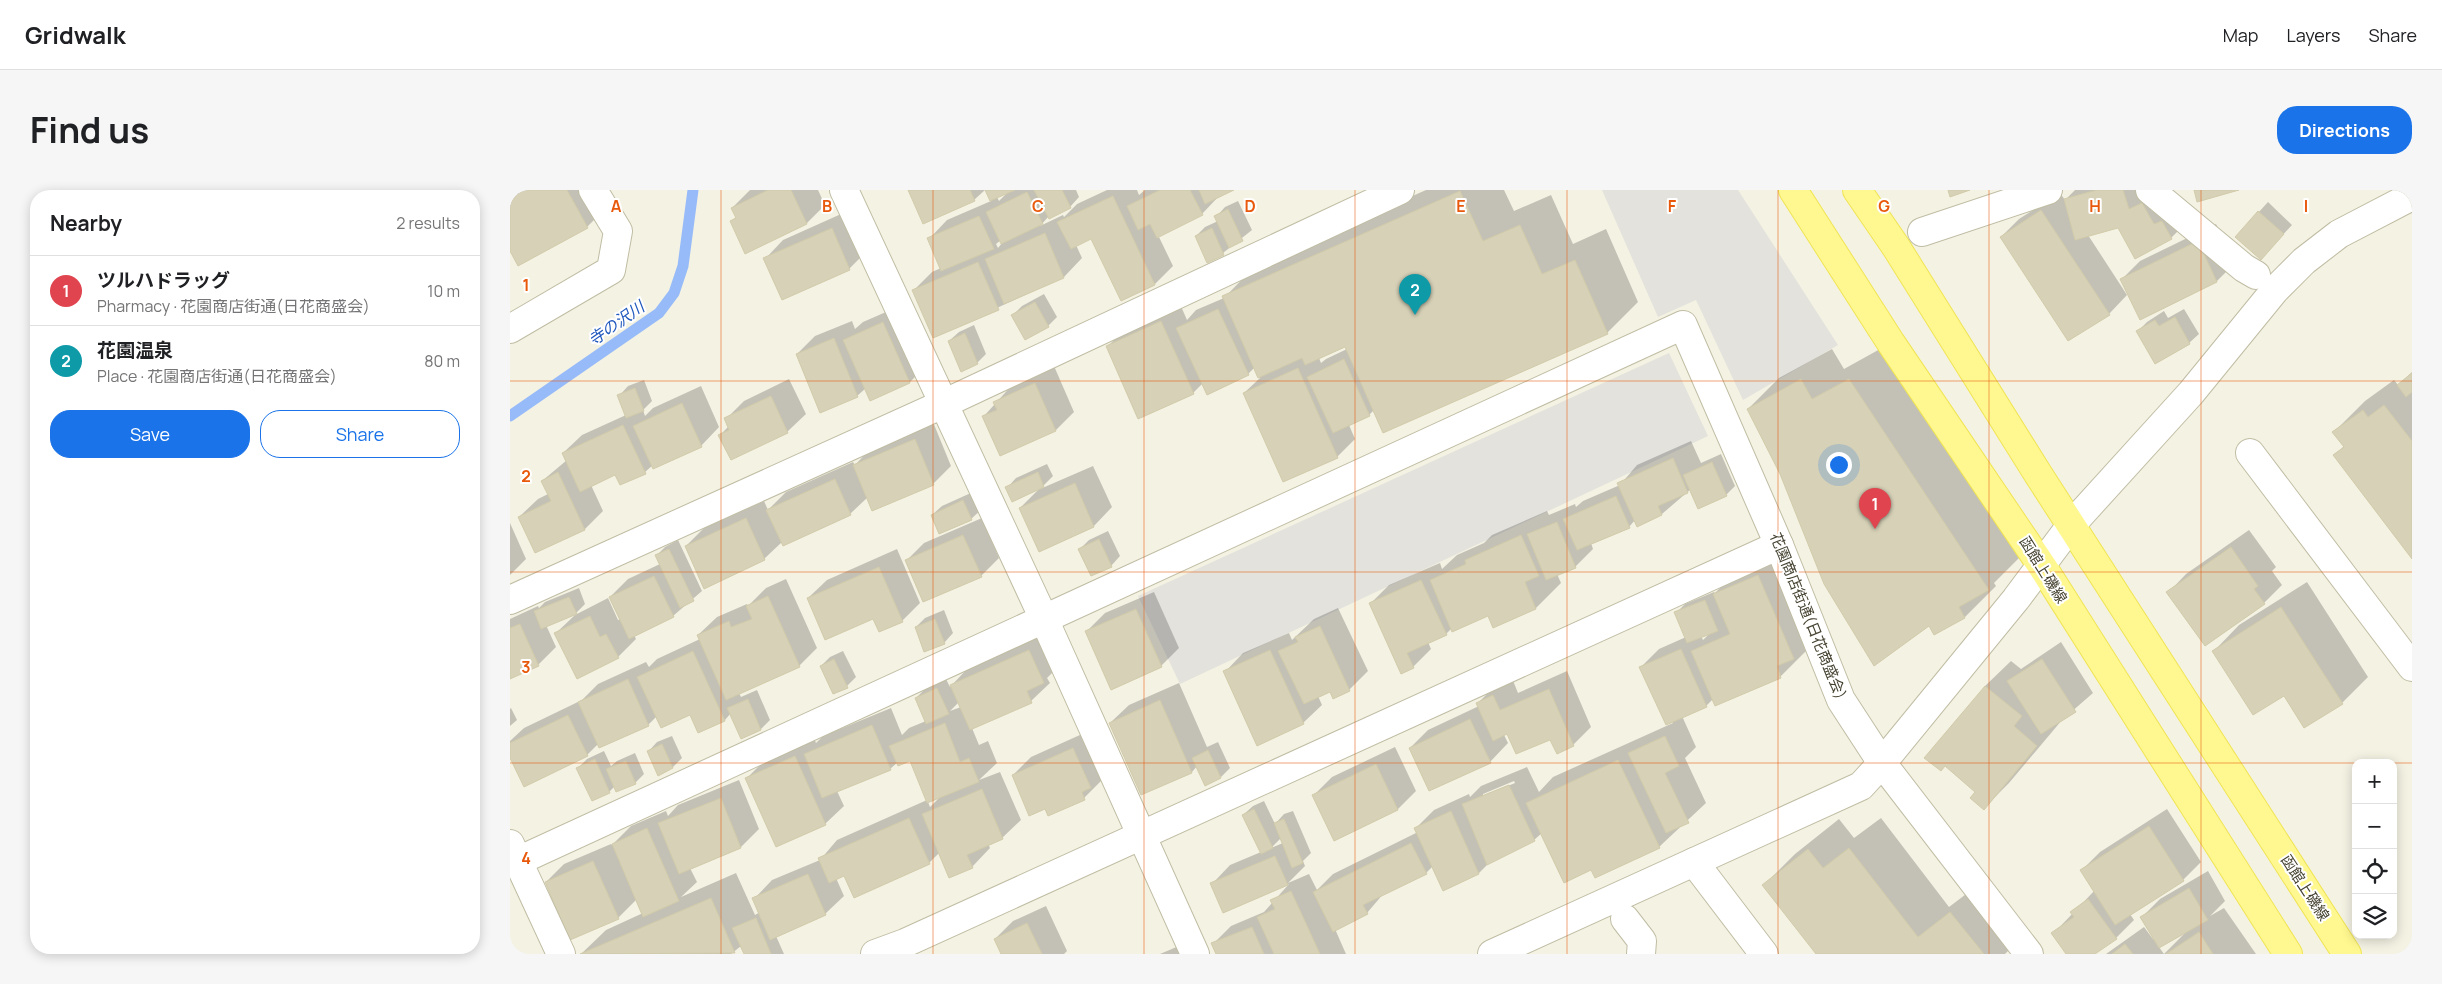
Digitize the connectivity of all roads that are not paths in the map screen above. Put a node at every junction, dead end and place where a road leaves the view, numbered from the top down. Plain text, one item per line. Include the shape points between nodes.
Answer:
1 (593, 190) edge
2 (844, 190) edge
3 (1400, 190) edge
4 (1793, 190) edge
5 (1857, 190) edge
6 (2048, 190) edge
7 (2150, 190) edge
8 (2412, 196) edge
9 (1922, 232) dead end
10 (2256, 274) dead end
11 (510, 329) edge
12 (943, 404) junction
13 (2250, 454) dead end
14 (2072, 524) junction
15 (1779, 545) junction
16 (2042, 566) junction
17 (510, 600) edge
18 (1044, 619) junction
19 (2412, 667) edge
20 (1882, 763) junction
21 (1142, 836) junction
22 (514, 853) edge
23 (1694, 862) junction
24 (1625, 919) dead end
25 (561, 954) edge
26 (875, 954) edge
27 (1195, 954) edge
28 (1492, 954) edge
29 (1641, 954) edge
30 (1764, 954) edge
31 (2029, 954) edge
32 (2288, 954) edge
33 (2347, 954) edge

1 - 11 street via 618,231 611,270
2 - 12 street
3 - 12 street
4 - 16 main road, 函館上磯線 via 1891,343
5 - 14 main road, 函館上磯線
6 - 9 street
7 - 10 street via 2244,268
8 - 14 street via 2339,234 2304,261 2275,290 2191,393
12 - 17 street
12 - 18 street
13 - 19 street
14 - 16 street
14 - 33 main road, 函館上磯線
15 - 18 street, 花園商店街通(日花商盛会) via 1684,325
15 - 20 street, 花園商店街通(日花商盛会) via 1841,700
15 - 21 street
16 - 20 street
16 - 32 main road, 函館上磯線
18 - 21 street
18 - 22 street
20 - 23 street via 1861,786
20 - 31 street, 花園商店街通(日花商盛会)
21 - 26 street
21 - 27 street
22 - 25 street
23 - 28 street
23 - 30 street
24 - 29 street via 1642,941

